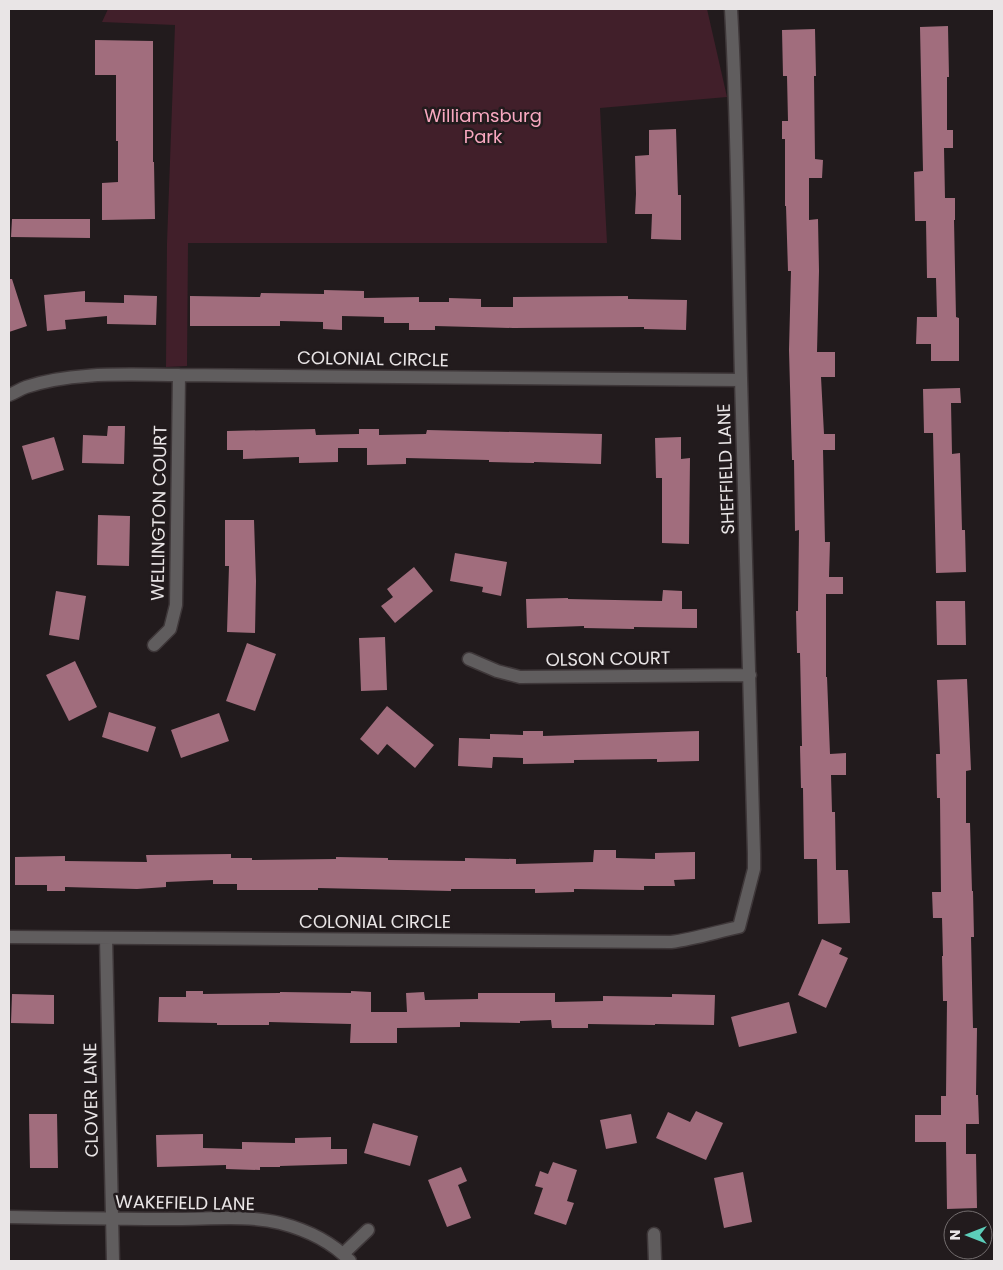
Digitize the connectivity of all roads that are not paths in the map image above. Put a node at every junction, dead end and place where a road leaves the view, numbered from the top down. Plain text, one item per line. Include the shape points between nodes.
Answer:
1 (731, 9) edge
2 (179, 375) junction
3 (741, 380) junction
4 (9, 395) edge
5 (154, 646) dead end
6 (469, 659) dead end
7 (750, 675) junction
8 (739, 927) joint
9 (9, 936) edge
10 (106, 938) junction
11 (9, 1217) edge
12 (111, 1219) junction
13 (368, 1230) dead end
14 (654, 1234) dead end
15 (346, 1258) edge
16 (112, 1261) edge
17 (655, 1261) edge

1 - 3 street, SHEFFIELD LANE
2 - 3 street, COLONIAL CIRCLE
2 - 4 street, COLONIAL CIRCLE via 57,379
2 - 5 street, WELLINGTON COURT via 176,605 170,629
3 - 7 street, SHEFFIELD LANE
6 - 7 street, OLSON COURT via 520,677
7 - 8 street, SHEFFIELD LANE via 754,869
8 - 10 street, COLONIAL CIRCLE via 671,942
9 - 10 street, COLONIAL CIRCLE
10 - 12 street, CLOVER LANE
11 - 12 street, WAKEFIELD LANE
12 - 15 street, WAKEFIELD LANE via 247,1219 278,1223 308,1232
12 - 16 street, CLOVER LANE
13 - 15 street
14 - 17 street

